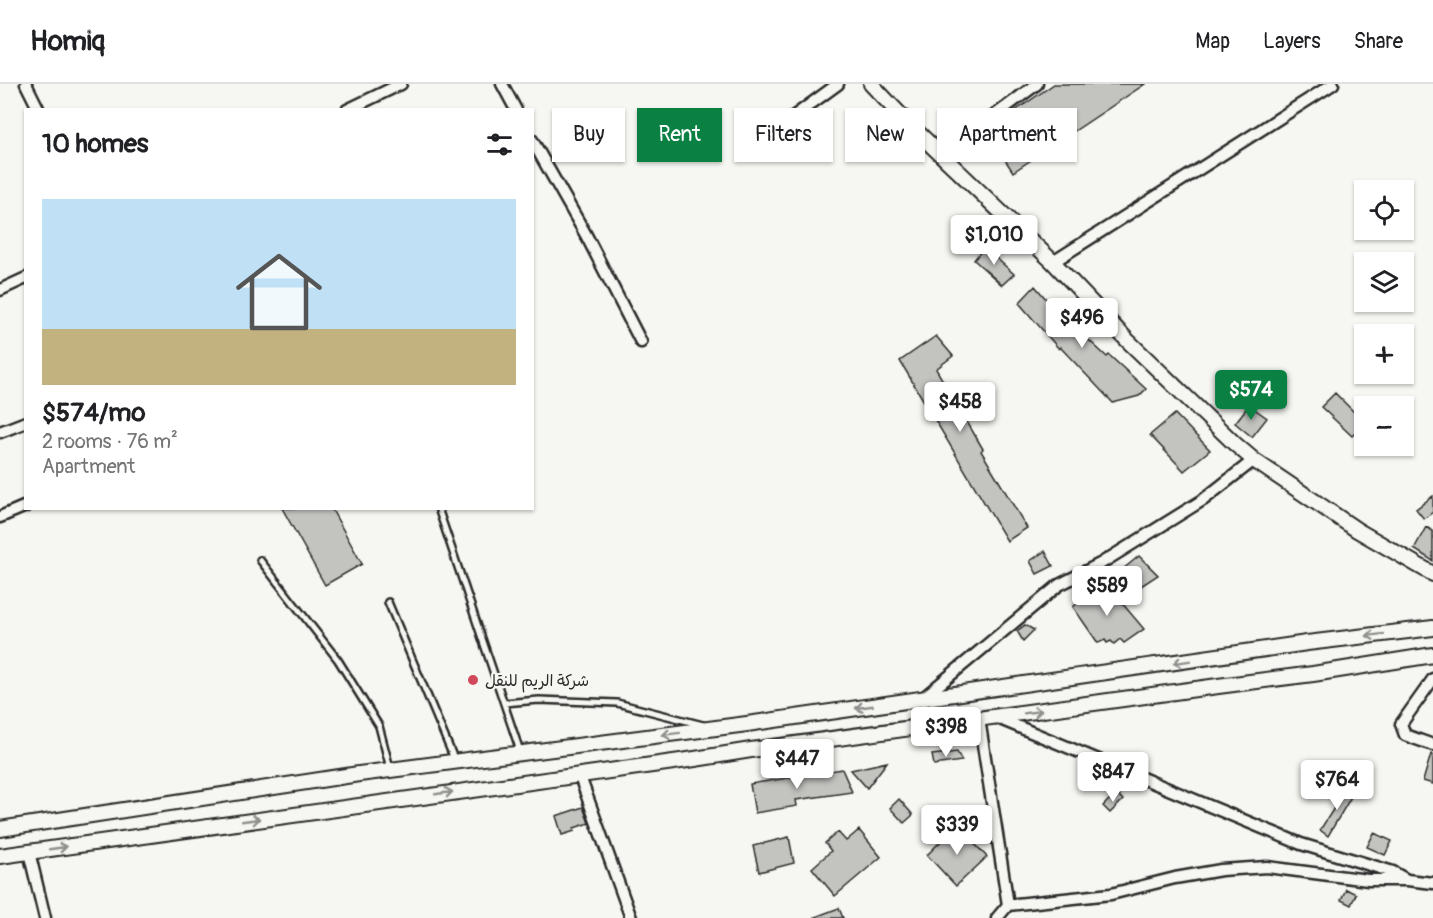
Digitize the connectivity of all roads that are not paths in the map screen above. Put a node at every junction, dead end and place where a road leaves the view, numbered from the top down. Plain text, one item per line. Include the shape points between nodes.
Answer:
1 (26, 84) edge
2 (401, 84) edge
3 (501, 84) edge
4 (838, 84) edge
5 (871, 84) edge
6 (1038, 84) edge
7 (1333, 84) edge
8 (38, 108) edge
9 (351, 108) edge
10 (515, 108) edge
11 (805, 108) edge
12 (1005, 108) edge
13 (534, 144) edge
14 (937, 151) edge
15 (948, 162) edge
16 (1053, 262) junction
17 (24, 279) edge
18 (0, 290) edge
19 (642, 342) dead end
20 (24, 423) edge
21 (0, 432) edge
22 (1254, 460) junction
23 (24, 507) edge
24 (439, 510) edge
25 (0, 518) edge
26 (260, 560) dead end
27 (1433, 574) edge
28 (388, 602) dead end
29 (1433, 628) edge
30 (1433, 655) edge
31 (1433, 679) edge
32 (923, 698) junction
33 (504, 703) junction
34 (995, 717) junction
35 (979, 720) junction
36 (747, 724) junction
37 (714, 728) junction
38 (1433, 745) edge
39 (751, 750) junction
40 (521, 753) junction
41 (455, 762) junction
42 (391, 770) junction
43 (579, 774) junction
44 (0, 829) edge
45 (29, 852) junction
46 (0, 856) edge
47 (1407, 880) junction
48 (1433, 883) edge
49 (1008, 905) junction
50 (45, 918) edge
51 (631, 918) edge
52 (997, 918) edge

1 - 8 street
2 - 9 street
3 - 10 street
4 - 11 street
5 - 14 main road
6 - 12 street
7 - 16 street
13 - 19 street
15 - 16 main road
16 - 22 main road via 1201,413
17 - 18 street
20 - 21 street
22 - 27 main road via 1357,530
22 - 32 street via 1203,500 1059,585
23 - 25 street
24 - 33 lane
26 - 42 lane via 338,660 379,726
28 - 41 lane
29 -> 32 main road
34 -> 30 main road
31 - 38 street via 1401,724 1405,735
32 -> 36 main road
33 - 37 lane via 617,703
33 - 40 lane
34 - 35 main road
34 - 47 street via 1301,844 1393,872
35 - 39 main road
35 - 49 street
36 - 37 main road
36 - 39 main road
37 -> 40 main road
39 - 43 main road
40 - 41 main road
41 - 42 main road
42 - 44 main road
45 -> 43 main road
43 - 51 street
45 - 46 main road
45 - 50 street
47 - 48 street
47 - 49 street via 1368,880 1267,867 1221,870 1111,894
49 - 52 street

